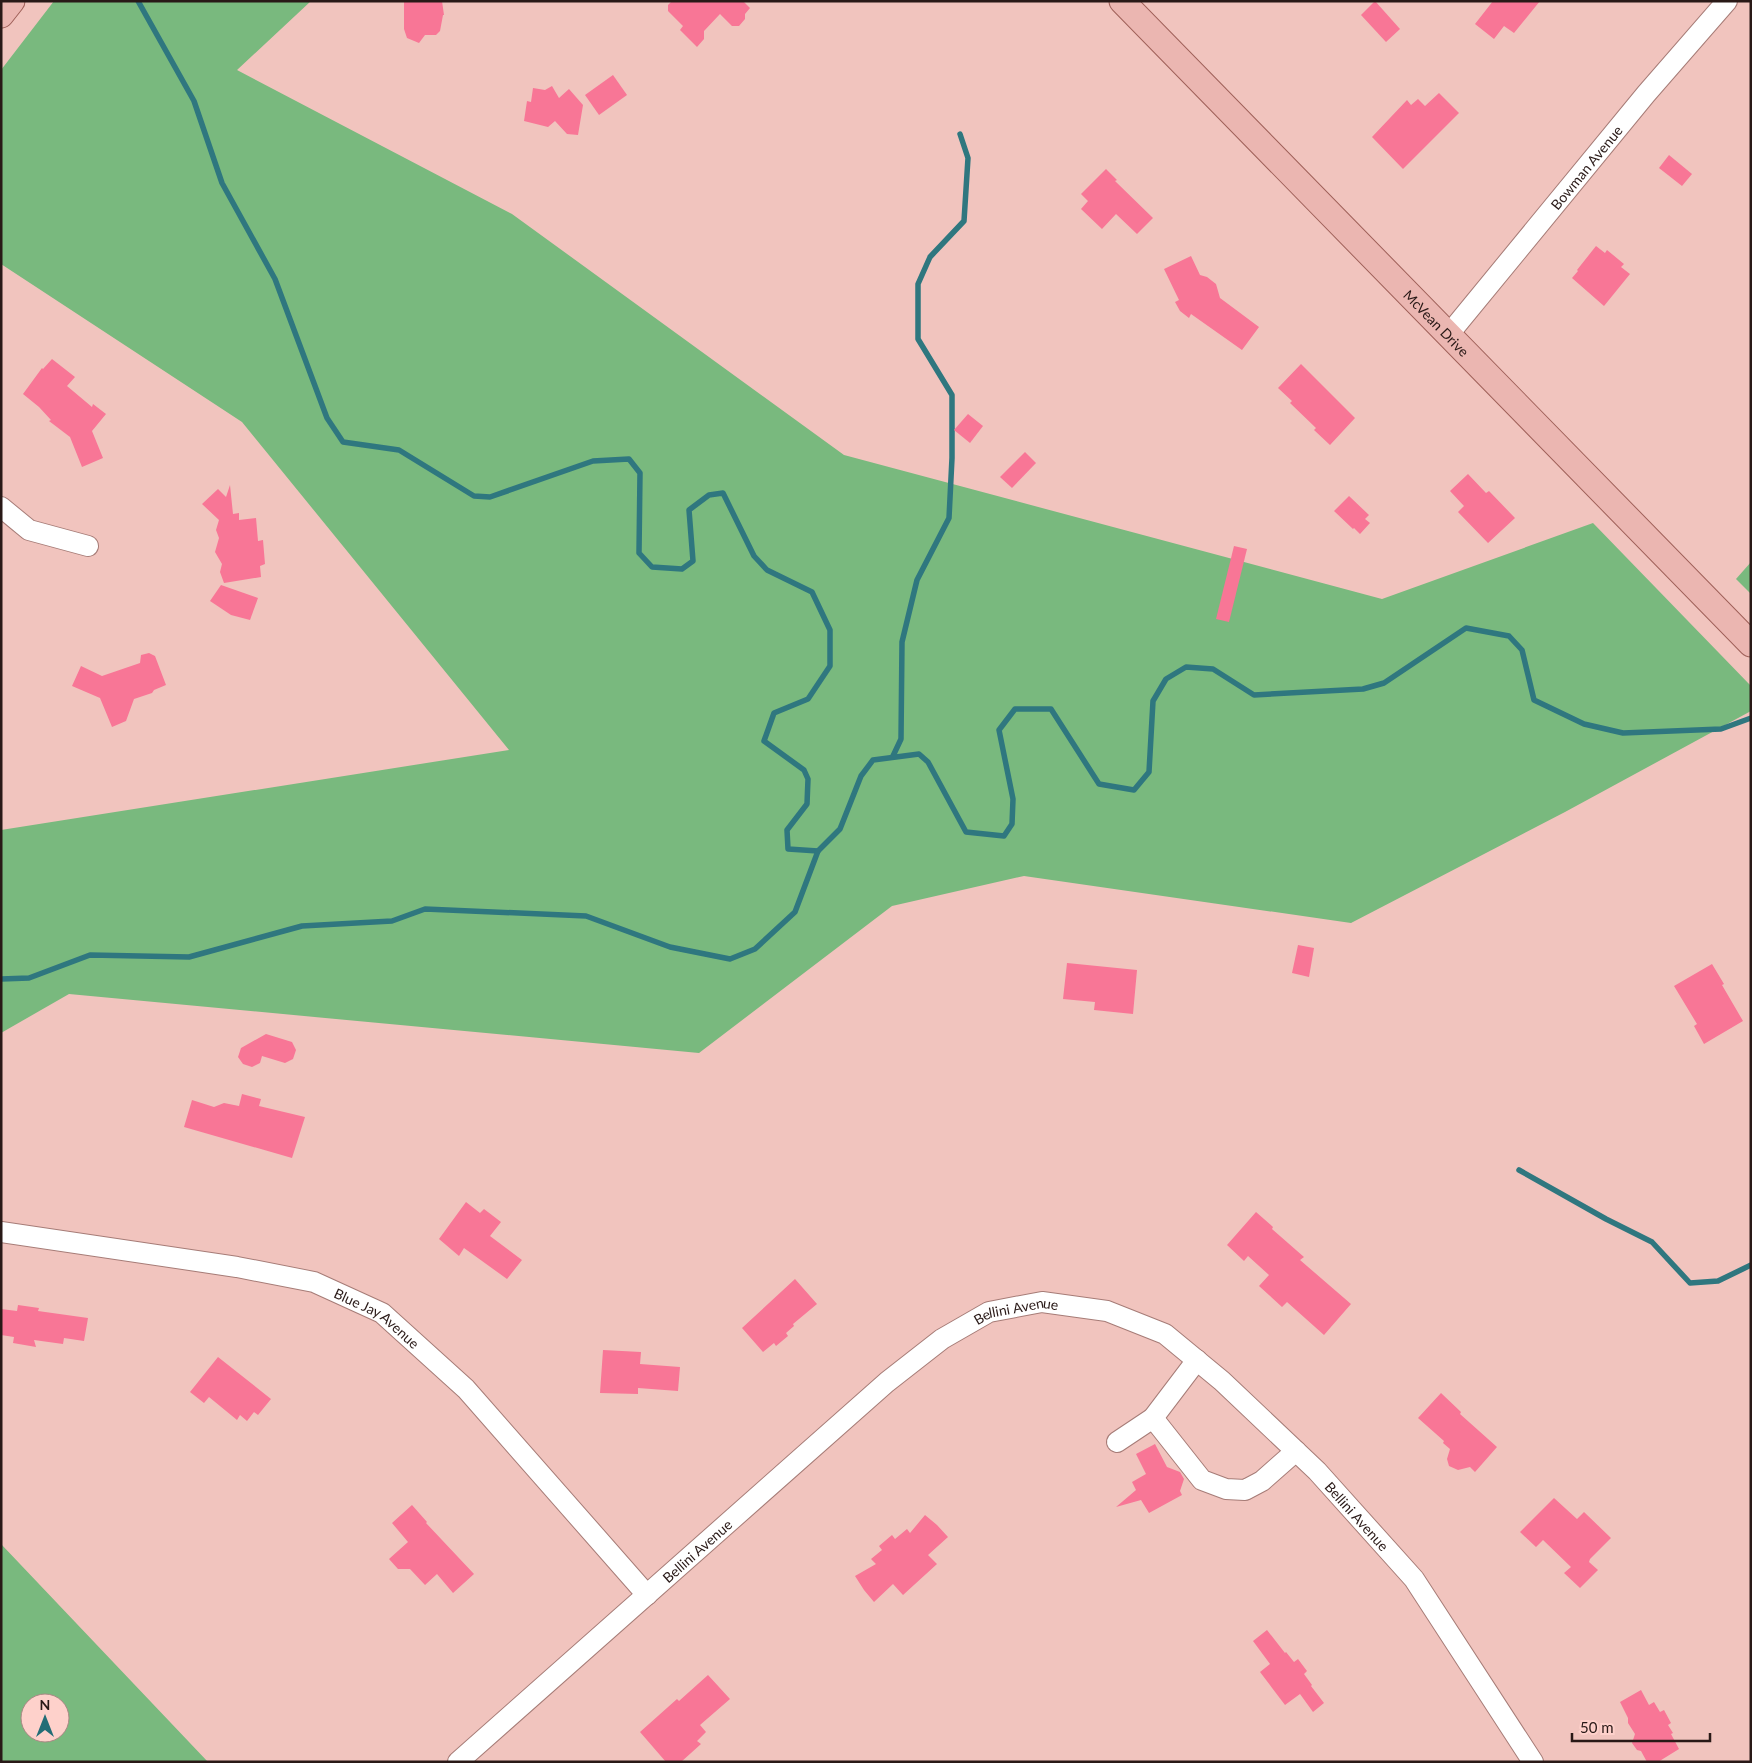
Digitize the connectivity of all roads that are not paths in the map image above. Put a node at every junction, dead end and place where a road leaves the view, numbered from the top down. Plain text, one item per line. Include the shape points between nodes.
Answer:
1 (12, 1) edge
2 (1122, 1) edge
3 (1727, 1) edge
4 (1, 15) edge
5 (1449, 334) junction
6 (1, 507) edge
7 (88, 546) dead end
8 (1751, 644) edge
9 (1, 1232) edge
10 (1197, 1360) junction
11 (1153, 1418) junction
12 (1116, 1442) dead end
13 (1296, 1451) junction
14 (647, 1595) junction
15 (458, 1762) edge
16 (1534, 1762) edge

1 - 4 main road
2 - 5 main road, McVean Drive
3 - 5 street, Bowman Avenue via 1646,94
5 - 8 main road, McVean Drive
6 - 7 street via 28,530
9 - 14 street, Blue Jay Avenue via 237,1267 314,1282 382,1313 466,1389
10 - 11 street
10 - 13 street, Bellini Avenue
10 - 14 street, Bellini Avenue via 1165,1334 1108,1311 1042,1302 989,1312 942,1338 887,1382
11 - 12 street
11 - 13 street via 1202,1480 1226,1489 1245,1490 1262,1481
13 - 16 street, Bellini Avenue via 1414,1579
14 - 15 street, Bellini Avenue

